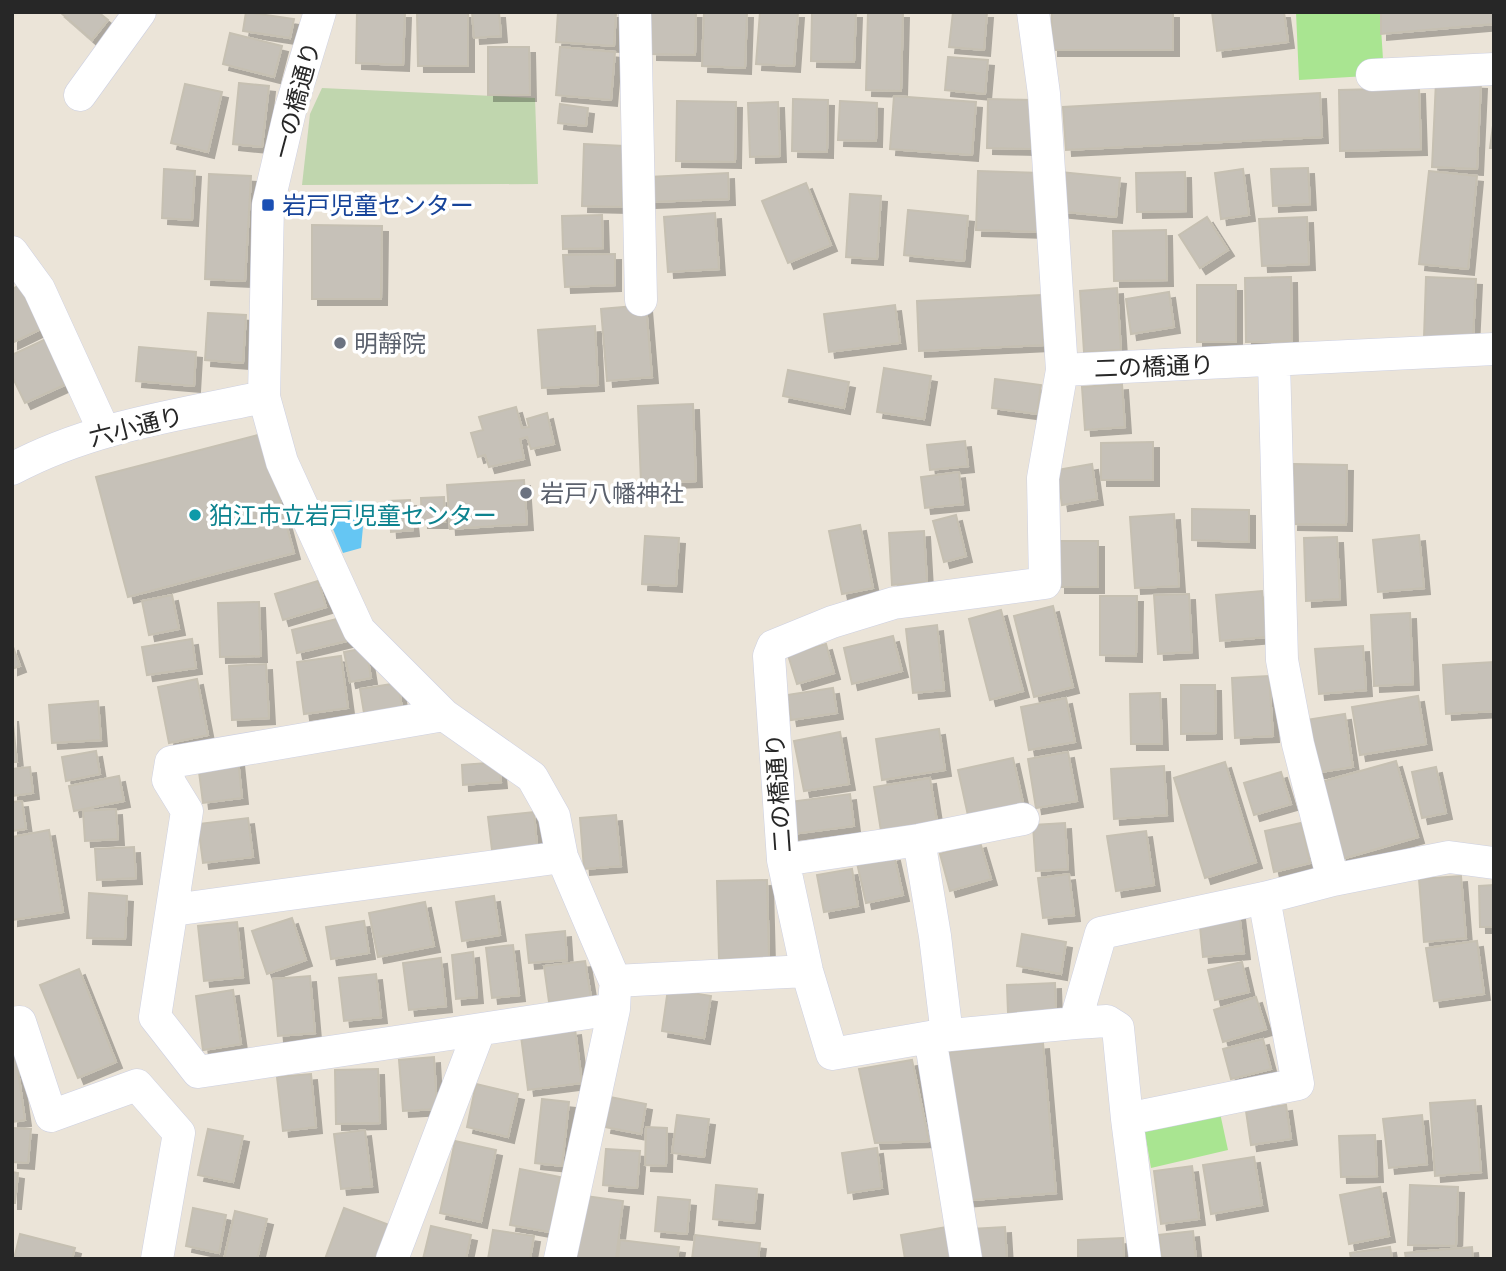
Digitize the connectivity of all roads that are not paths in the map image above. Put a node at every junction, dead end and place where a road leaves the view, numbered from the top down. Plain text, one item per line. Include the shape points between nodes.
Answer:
1 (140, 12) edge
2 (320, 12) edge
3 (635, 12) edge
4 (1033, 12) edge
5 (1494, 69) edge
6 (1372, 75) dead end
7 (80, 95) dead end
8 (12, 252) edge
9 (641, 300) dead end
10 (1494, 349) edge
11 (1274, 361) junction
12 (1062, 370) junction
13 (264, 397) junction
14 (104, 431) junction
15 (12, 469) edge
16 (444, 715) junction
17 (1023, 819) dead end
18 (919, 840) junction
19 (562, 858) junction
20 (783, 860) junction
21 (1494, 863) edge
22 (1333, 880) junction
23 (1264, 898) junction
24 (173, 910) junction
25 (807, 971) junction
26 (614, 995) junction
27 (12, 1023) edge
28 (1075, 1023) junction
29 (479, 1031) junction
30 (939, 1036) junction
31 (1127, 1119) junction
32 (158, 1259) edge
33 (391, 1259) edge
34 (560, 1259) edge
35 (966, 1259) edge
36 (1145, 1259) edge

1 - 7 street
2 - 13 street, 一の橋通り via 268,205
3 - 9 street
4 - 12 street via 1044,94
5 - 6 street
8 - 14 street via 39,289
10 - 11 street, 二の橋通り
11 - 12 street, 二の橋通り
11 - 22 street via 1282,660
12 - 20 street, 二の橋通り via 1043,478 1045,583 894,603 773,646 769,656
13 - 14 street, 六小通り
13 - 16 street via 282,463 359,630
14 - 15 street, 六小通り via 43,452
16 - 19 street via 532,777 554,816
16 - 24 street via 171,762 168,780 187,811
17 - 18 street
18 - 20 street
18 - 30 street via 935,936
19 - 24 street
19 - 26 street
20 - 25 street, 二の橋通り
21 - 22 street via 1449,857
22 - 23 street
23 - 28 street via 1101,933
23 - 31 street via 1298,1084
24 - 29 street via 155,1017 198,1072
25 - 26 street
25 - 30 street, 二の橋通り via 832,1054
26 - 29 street
26 - 34 street
27 - 32 street via 20,1022 51,1116 137,1085 178,1133
28 - 30 street
28 - 31 street via 1107,1021 1118,1028
29 - 33 street
30 - 35 street
31 - 36 street

